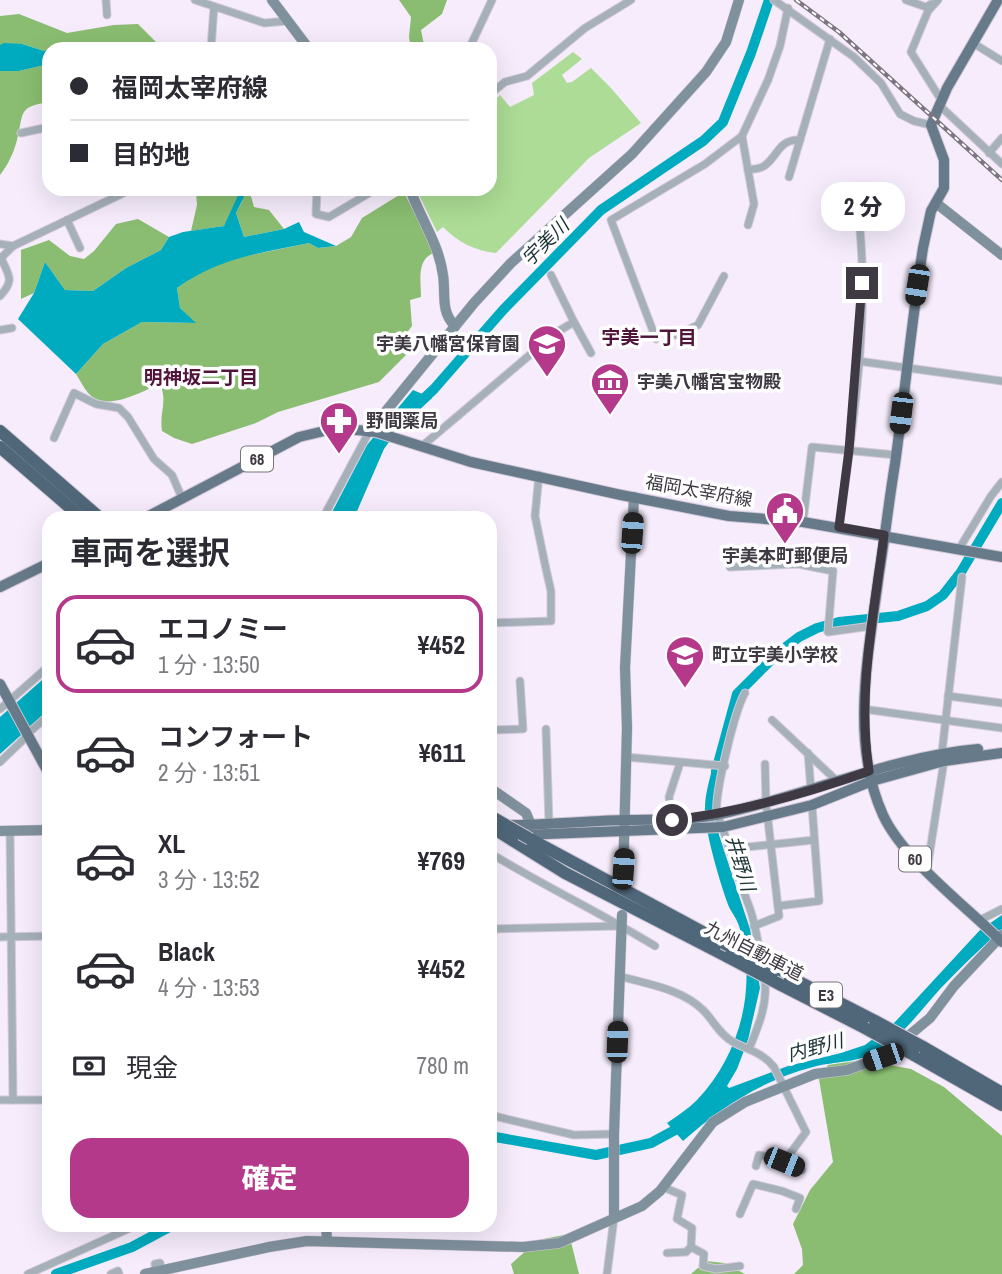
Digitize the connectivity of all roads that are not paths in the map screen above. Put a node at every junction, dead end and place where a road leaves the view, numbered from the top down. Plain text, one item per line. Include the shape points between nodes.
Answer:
1 (106, 0) edge
2 (195, 0) edge
3 (272, 0) edge
4 (492, 0) edge
5 (631, 0) edge
6 (739, 0) edge
7 (774, 0) edge
8 (906, 0) edge
9 (998, 0) edge
10 (937, 1) edge
11 (214, 7) junction
12 (786, 7) junction
13 (107, 15) dead end
14 (288, 21) junction
15 (830, 39) junction
16 (211, 42) edge
17 (304, 42) edge
18 (472, 42) edge
19 (973, 43) junction
20 (1002, 61) edge
21 (497, 88) edge
22 (941, 101) junction
23 (931, 125) junction
24 (42, 128) edge
25 (21, 133) dead end
26 (742, 136) junction
27 (1002, 138) edge
28 (800, 140) junction
29 (989, 153) junction
30 (1002, 164) edge
31 (748, 170) junction
32 (789, 177) dead end
33 (116, 196) edge
34 (317, 196) edge
35 (364, 196) edge
36 (413, 196) edge
37 (936, 203) junction
38 (857, 205) dead end
39 (67, 220) junction
40 (748, 225) dead end
41 (0, 244) edge
42 (13, 246) junction
43 (80, 248) dead end
44 (1002, 255) edge
45 (1, 258) edge
46 (551, 275) dead end
47 (724, 276) dead end
48 (0, 296) edge
49 (574, 322) junction
50 (455, 326) junction
51 (12, 328) dead end
52 (0, 330) edge
53 (676, 335) dead end
54 (656, 339) dead end
55 (591, 353) dead end
56 (858, 361) junction
57 (906, 368) junction
58 (1002, 381) edge
59 (0, 431) edge
60 (373, 432) junction
61 (54, 438) dead end
62 (0, 447) edge
63 (420, 447) junction
64 (849, 450) junction
65 (896, 455) junction
66 (539, 475) junction
67 (1002, 482) edge
68 (634, 497) junction
69 (182, 498) junction
70 (74, 511) edge
71 (92, 511) edge
72 (158, 511) edge
73 (327, 511) edge
74 (803, 522) junction
75 (839, 527) junction
76 (884, 535) junction
77 (961, 549) junction
78 (1002, 557) edge
79 (42, 566) edge
80 (730, 567) dead end
81 (962, 577) dead end
82 (0, 587) edge
83 (873, 620) junction
84 (497, 623) edge
85 (42, 672) edge
86 (520, 681) dead end
87 (0, 684) edge
88 (745, 693) dead end
89 (948, 696) junction
90 (10, 701) junction
91 (1002, 704) edge
92 (0, 709) edge
93 (863, 709) junction
94 (772, 720) dead end
95 (42, 721) edge
96 (946, 721) junction
97 (1002, 728) edge
98 (546, 729) dead end
99 (497, 730) edge
100 (28, 734) junction
101 (1002, 747) edge
102 (808, 752) junction
103 (1002, 753) edge
104 (626, 757) junction
105 (943, 757) junction
106 (42, 761) edge
107 (0, 762) edge
108 (680, 763) junction
109 (765, 764) dead end
110 (723, 766) junction
111 (871, 776) junction
112 (838, 782) junction
113 (811, 790) junction
114 (497, 793) edge
115 (766, 803) junction
116 (812, 804) junction
117 (670, 806) dead end
118 (717, 815) junction
119 (769, 816) junction
120 (497, 820) edge
121 (549, 824) junction
122 (531, 825) junction
123 (626, 825) junction
124 (497, 826) edge
125 (723, 827) junction
126 (42, 830) edge
127 (497, 830) edge
128 (5, 831) edge
129 (497, 834) edge
130 (814, 840) junction
131 (770, 846) junction
132 (728, 849) junction
133 (497, 857) edge
134 (927, 870) junction
135 (623, 880) dead end
136 (778, 906) junction
137 (1002, 909) edge
138 (622, 920) junction
139 (980, 921) junction
140 (754, 926) junction
141 (497, 929) edge
142 (9, 936) junction
143 (42, 936) edge
144 (0, 937) edge
145 (999, 937) edge
146 (655, 946) dead end
147 (619, 976) junction
148 (870, 1025) junction
149 (749, 1049) junction
150 (918, 1051) junction
151 (782, 1085) junction
152 (1002, 1093) edge
153 (0, 1100) edge
154 (13, 1100) junction
155 (42, 1100) edge
156 (1002, 1105) edge
157 (497, 1117) edge
158 (614, 1135) junction
159 (784, 1162) junction
160 (757, 1166) dead end
161 (802, 1170) dead end
162 (663, 1187) junction
163 (796, 1209) dead end
164 (740, 1214) dead end
165 (614, 1218) junction
166 (121, 1232) edge
167 (326, 1232) edge
168 (327, 1241) junction
169 (691, 1247) junction
170 (667, 1253) dead end
171 (703, 1266) junction
172 (740, 1266) dead end
173 (162, 1272) edge
174 (28, 1274) edge
175 (111, 1274) edge
176 (119, 1274) edge
177 (145, 1274) edge
178 (607, 1274) edge
179 (697, 1274) edge

1 - 13 street
2 - 11 street
3 - 14 street
4 - 18 street
5 - 21 street via 585,28 527,76
6 - 50 street via 726,42 690,91 632,155 511,263
7 - 12 street
8 - 10 street via 926,7
9 - 19 main road
10 - 22 street via 911,52
11 - 14 street via 264,23
11 - 16 street
12 - 15 street
12 - 26 street via 780,46
14 - 17 street
15 - 23 street via 881,83 900,114
15 - 28 street
19 - 20 street
19 - 22 main road
22 - 23 main road
22 - 29 street
23 - 37 main road, 60 via 945,176
24 - 25 street
26 - 31 street
26 - 54 street via 705,164 611,220
27 - 29 street
28 - 31 street via 782,146 762,168
28 - 32 street
29 - 30 street
31 - 40 street via 754,204
33 - 39 street
34 - 35 street via 316,215 329,217
36 - 50 street via 439,258 445,312
37 - 44 street
37 - 57 main road, 60 via 923,248
38 - 56 street via 862,261
39 - 42 street
39 - 43 street
41 - 42 street
42 - 45 street
45 - 48 street via 10,286
46 - 49 street
47 - 53 street via 698,326
49 - 55 street
49 - 63 street
50 - 60 street
51 - 52 street
56 - 57 street
56 - 64 street
57 - 58 street
57 - 65 main road, 60
59 - 71 highway
60 - 63 main road, 福岡太宰府線 / 68
60 - 69 main road, 68 via 337,428 299,437
60 - 73 street
61 - 69 street via 74,393 119,408 154,459 172,475
62 - 70 highway
63 - 66 main road, 福岡太宰府線 / 68
64 - 65 street
64 - 74 street via 812,447
64 - 75 street
65 - 76 main road, 60
66 - 68 main road, 福岡太宰府線 / 68
66 - 84 street via 536,516 549,576 551,621
67 - 77 street
68 - 74 main road, 福岡太宰府線 / 68 via 744,518
68 - 104 street via 625,668
69 - 72 main road, 68
74 - 75 main road, 福岡太宰府線 / 68
75 - 76 main road, 福岡太宰府線 / 68
76 - 77 main road, 福岡太宰府線 / 68
76 - 83 main road, 60
77 - 78 main road, 福岡太宰府線 / 68
79 - 82 main road
80 - 83 street via 798,564 833,571 828,632
81 - 89 street
83 - 93 main road, 60
85 - 90 street
86 - 99 street via 523,729
87 - 90 main road
88 - 110 street
89 - 91 street
89 - 96 street
90 - 92 street
90 - 100 main road
93 - 96 street
93 - 111 main road, 60
94 - 102 street
95 - 100 street
96 - 97 street
96 - 105 street
98 - 121 street
100 - 106 main road
100 - 107 street
101 - 105 main road
102 - 112 street
102 - 113 street
103 - 105 main road
104 - 108 street
104 - 123 street
105 - 111 main road
105 - 134 street
108 - 110 street
108 - 117 street
109 - 115 street
110 - 118 street
111 - 112 main road
111 - 116 main road
111 - 134 main road, 60 via 891,830
112 - 113 main road
113 - 115 main road
114 - 122 street via 526,813
115 - 118 main road
115 - 119 street
116 - 119 main road
116 - 130 street
118 - 123 main road
118 - 125 street
119 - 125 main road
119 - 131 street
120 - 148 highway, 九州自動車道 / E3, bridge
121 - 122 main road
121 - 123 main road
122 - 124 main road
123 - 125 main road
123 - 129 main road
123 - 135 street
125 - 132 street
126 - 128 street
127 - 148 highway, 九州自動車道 / E3, bridge via 565,873 781,985
128 - 142 street
130 - 131 street
130 - 136 street via 819,901
131 - 132 street
131 - 136 street
132 - 140 street
133 - 138 street via 546,887
134 - 139 main road, 60
136 - 140 street via 779,916
137 - 139 street
138 - 141 street
138 - 146 street
138 - 147 street
139 - 145 main road, 60
140 - 149 street via 767,989
142 - 143 street
142 - 144 street
142 - 154 street
145 - 151 street via 930,1018 883,1057
147 - 149 street via 686,997 731,1041
147 - 158 street
148 - 150 highway, 九州自動車道 / E3, bridge
149 - 151 street via 767,1058
150 - 152 highway, 九州自動車道 / E3
150 - 156 highway, 九州自動車道 / E3
151 - 159 street via 806,1132
151 - 162 street via 713,1122
153 - 154 street
154 - 155 street
157 - 158 street via 573,1135
158 - 165 street
159 - 160 street via 759,1155
159 - 161 street
162 - 165 street via 642,1206
162 - 169 street via 682,1195 677,1219 692,1228
163 - 164 street via 800,1198 752,1184
165 - 168 street via 583,1234 534,1246
165 - 178 street
166 - 174 street
167 - 168 street
168 - 173 street via 269,1247
169 - 170 street via 686,1252
169 - 171 street via 705,1254
171 - 172 street
171 - 179 street
173 - 177 street
175 - 176 street

